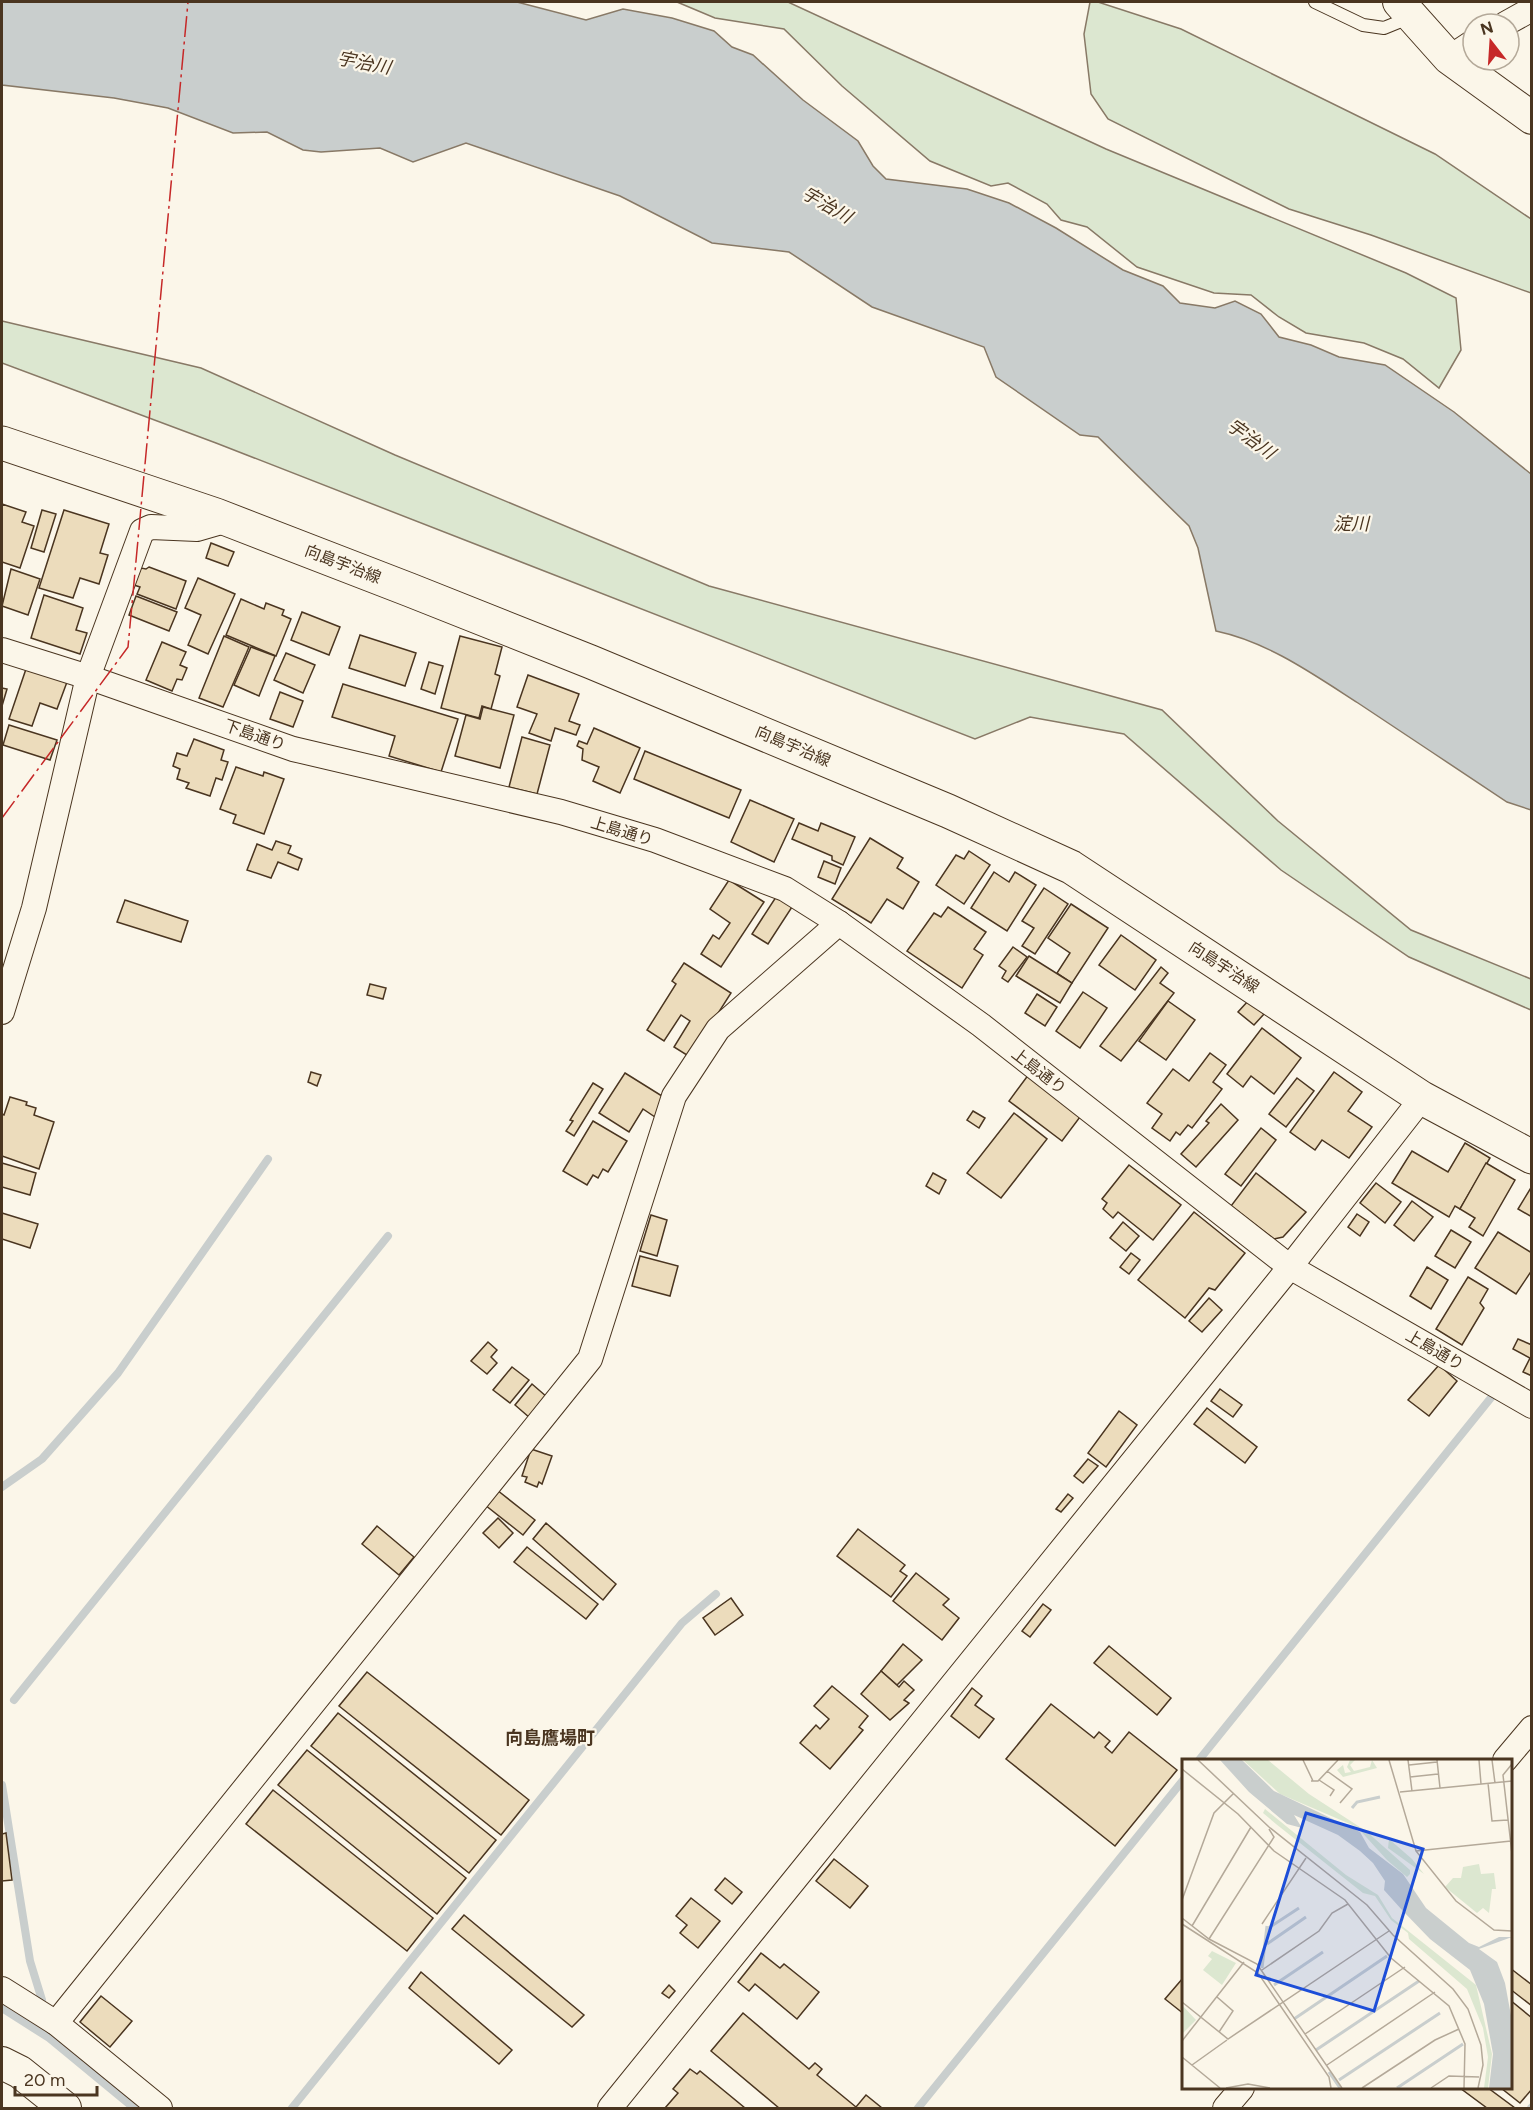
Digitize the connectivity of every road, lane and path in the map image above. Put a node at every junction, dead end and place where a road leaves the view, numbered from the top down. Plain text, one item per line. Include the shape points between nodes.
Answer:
1 (1319, 3) edge
2 (1405, 6) edge
3 (1461, 50) edge
4 (1484, 72) edge
5 (1532, 118) edge
6 (2, 443) edge
7 (228, 520) junction
8 (2, 650) edge
9 (88, 677) junction
10 (515, 801) joint
11 (839, 923) junction
12 (2, 1012) edge
13 (1422, 1098) junction
14 (1532, 1157) edge
15 (1290, 1267) junction
16 (1532, 1406) edge
17 (1532, 1728) edge
18 (1507, 1759) edge
19 (2, 1989) edge
20 (56, 2023) junction
21 (2, 2063) edge
22 (1241, 2089) edge
23 (65, 2109) edge
24 (160, 2109) edge
25 (610, 2109) edge
26 (1225, 2109) edge

1 - 2 lane via 1363,25 1384,28
2 - 3 street
4 - 5 street
6 - 7 main road, 向島宇治線
7 - 9 street via 197,529 151,527 142,531
7 - 13 main road, 向島宇治線 via 591,662 948,811 1071,867
8 - 9 street, 下島通り
9 - 10 street, 下島通り via 293,749
9 - 12 street via 34,908
10 - 11 street, 上島通り via 655,840 785,889
11 - 15 street, 上島通り via 981,1025
11 - 20 street via 718,1029 674,1096 590,1359
13 - 14 main road, 向島宇治線
13 - 15 street
15 - 16 street, 上島通り
15 - 25 street
17 - 18 street
19 - 20 street
20 - 24 street
21 - 23 street via 20,2072
22 - 26 street

